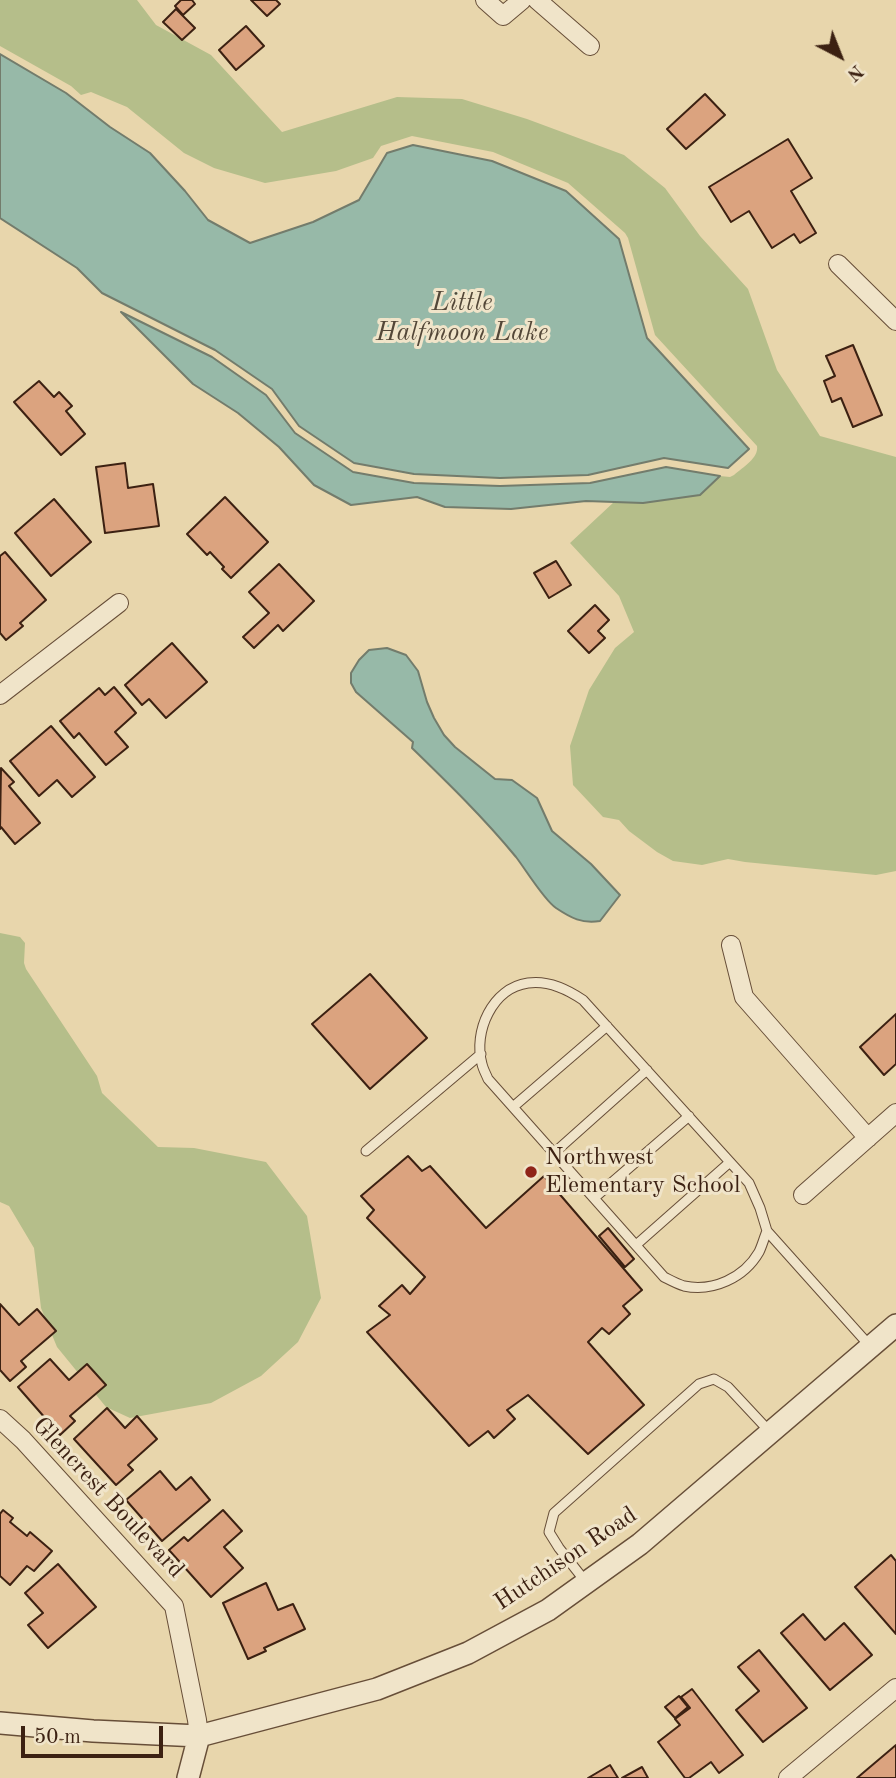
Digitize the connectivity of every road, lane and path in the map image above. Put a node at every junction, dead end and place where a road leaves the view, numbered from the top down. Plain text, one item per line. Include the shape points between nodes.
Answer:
1 (485, 0) edge
2 (522, 0) edge
3 (537, 0) edge
4 (590, 46) dead end
5 (838, 264) dead end
6 (896, 321) edge
7 (119, 603) dead end
8 (0, 695) edge
9 (731, 945) dead end
10 (607, 1026) junction
11 (481, 1054) junction
12 (647, 1070) junction
13 (513, 1107) junction
14 (896, 1113) edge
15 (689, 1116) junction
16 (868, 1138) junction
17 (366, 1151) dead end
18 (554, 1153) junction
19 (730, 1162) junction
20 (803, 1195) dead end
21 (594, 1198) junction
22 (767, 1231) junction
23 (636, 1245) junction
24 (896, 1325) edge
25 (871, 1347) junction
26 (0, 1419) edge
27 (770, 1433) junction
28 (586, 1583) junction
29 (896, 1688) edge
30 (0, 1723) edge
31 (199, 1736) junction
32 (188, 1778) edge
33 (788, 1778) edge

1 - 2 street via 503,16
3 - 4 street
5 - 6 street
7 - 8 street
9 - 16 street via 744,997
10 - 11 lane via 567,989 527,983 495,1001 484,1020
10 - 12 lane
10 - 13 lane
11 - 13 lane via 488,1079
11 - 17 lane
12 - 15 lane
12 - 18 lane
13 - 18 lane
14 - 16 street
15 - 19 lane
15 - 21 lane
16 - 20 street
18 - 21 lane
19 - 22 lane via 749,1183
19 - 23 lane
21 - 23 lane
22 - 23 lane via 746,1268 725,1283 699,1287 682,1286 664,1277
22 - 25 lane
24 - 25 street, Hutchison Road
25 - 27 street, Hutchison Road
26 - 31 street, Glencrest Boulevard via 174,1606
27 - 28 street, Hutchison Road via 640,1544
27 - 28 lane via 728,1387 714,1379 699,1384 554,1513 549,1532
28 - 31 street, Hutchison Road via 548,1610 468,1653 377,1689
29 - 33 street
30 - 31 street, Hutchison Road
31 - 32 street

